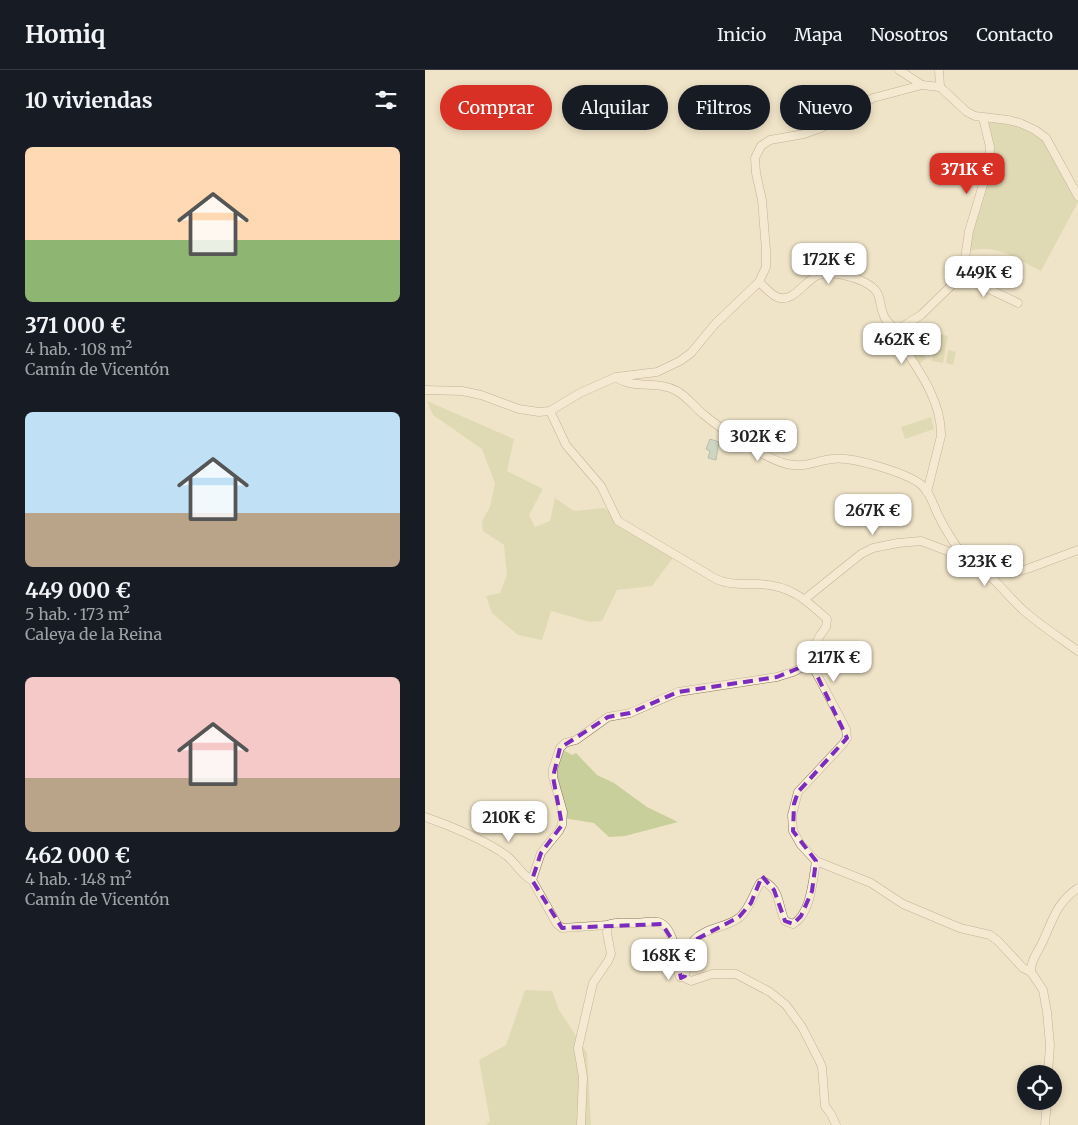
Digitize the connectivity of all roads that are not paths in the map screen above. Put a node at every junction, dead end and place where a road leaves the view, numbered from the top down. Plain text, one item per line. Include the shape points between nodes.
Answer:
1 (899, 70) edge
2 (939, 70) edge
3 (922, 85) junction
4 (940, 86) junction
5 (983, 118) junction
6 (1078, 196) edge
7 (961, 276) junction
8 (759, 282) junction
9 (1018, 303) dead end
10 (897, 330) junction
11 (615, 377) junction
12 (425, 390) edge
13 (550, 411) junction
14 (927, 492) junction
15 (1078, 550) edge
16 (964, 555) junction
17 (805, 599) junction
18 (1078, 651) edge
19 (811, 663) junction
20 (425, 817) edge
21 (816, 861) junction
22 (532, 880) junction
23 (1078, 888) edge
24 (608, 926) junction
25 (1031, 972) junction
26 (683, 977) junction
27 (1049, 1065) edge
28 (1046, 1110) edge
29 (581, 1125) edge
30 (836, 1125) edge
31 (1045, 1125) edge

1 - 3 street
2 - 4 street
3 - 4 street
3 - 8 street via 873,98 821,128 770,140 761,146 755,158 762,200 766,267
4 - 5 street via 967,112
5 - 6 street via 1020,123 1046,138
5 - 7 street via 990,147 989,165 969,231
7 - 9 street
7 - 10 street via 921,315
8 - 10 street via 777,297 784,298 818,275 857,279 875,289 884,317
8 - 11 street via 715,324 691,354 657,372
10 - 14 street via 897,336 927,383 941,427
11 - 13 street via 580,392
11 - 14 street via 623,383 676,390 731,434 785,463 808,466 832,459 863,462 911,479
12 - 13 street via 462,391 519,409
13 - 17 street via 566,445 601,486 618,521 722,582 780,587
14 - 16 street
15 - 16 street via 1011,573 974,556
16 - 17 street via 921,541 873,548
16 - 18 street via 1024,611
17 - 19 street via 827,619 827,627 819,636
19 - 21 street via 846,729 847,738 798,792 794,804 793,831
19 - 22 street via 762,681 678,692 630,713 609,717 576,740 565,743 553,769 563,812 562,825 541,853
20 - 22 street via 493,847 509,857 523,876
21 - 25 street via 871,883 903,904 960,928 990,935
21 - 26 street via 810,896 796,922 789,924 785,921 774,890 765,882 760,883 751,903 739,917 695,940 690,947 687,971
22 - 24 street via 562,928
23 - 25 street via 1065,899 1052,918 1031,965
24 - 26 street via 622,922 663,924 673,941 679,974
24 - 29 street via 611,954 593,983 578,1048 583,1077
25 - 27 street via 1045,998
26 - 30 street via 691,981 713,974 736,974 770,992 786,1005 802,1027 822,1067 825,1106
28 - 31 street

